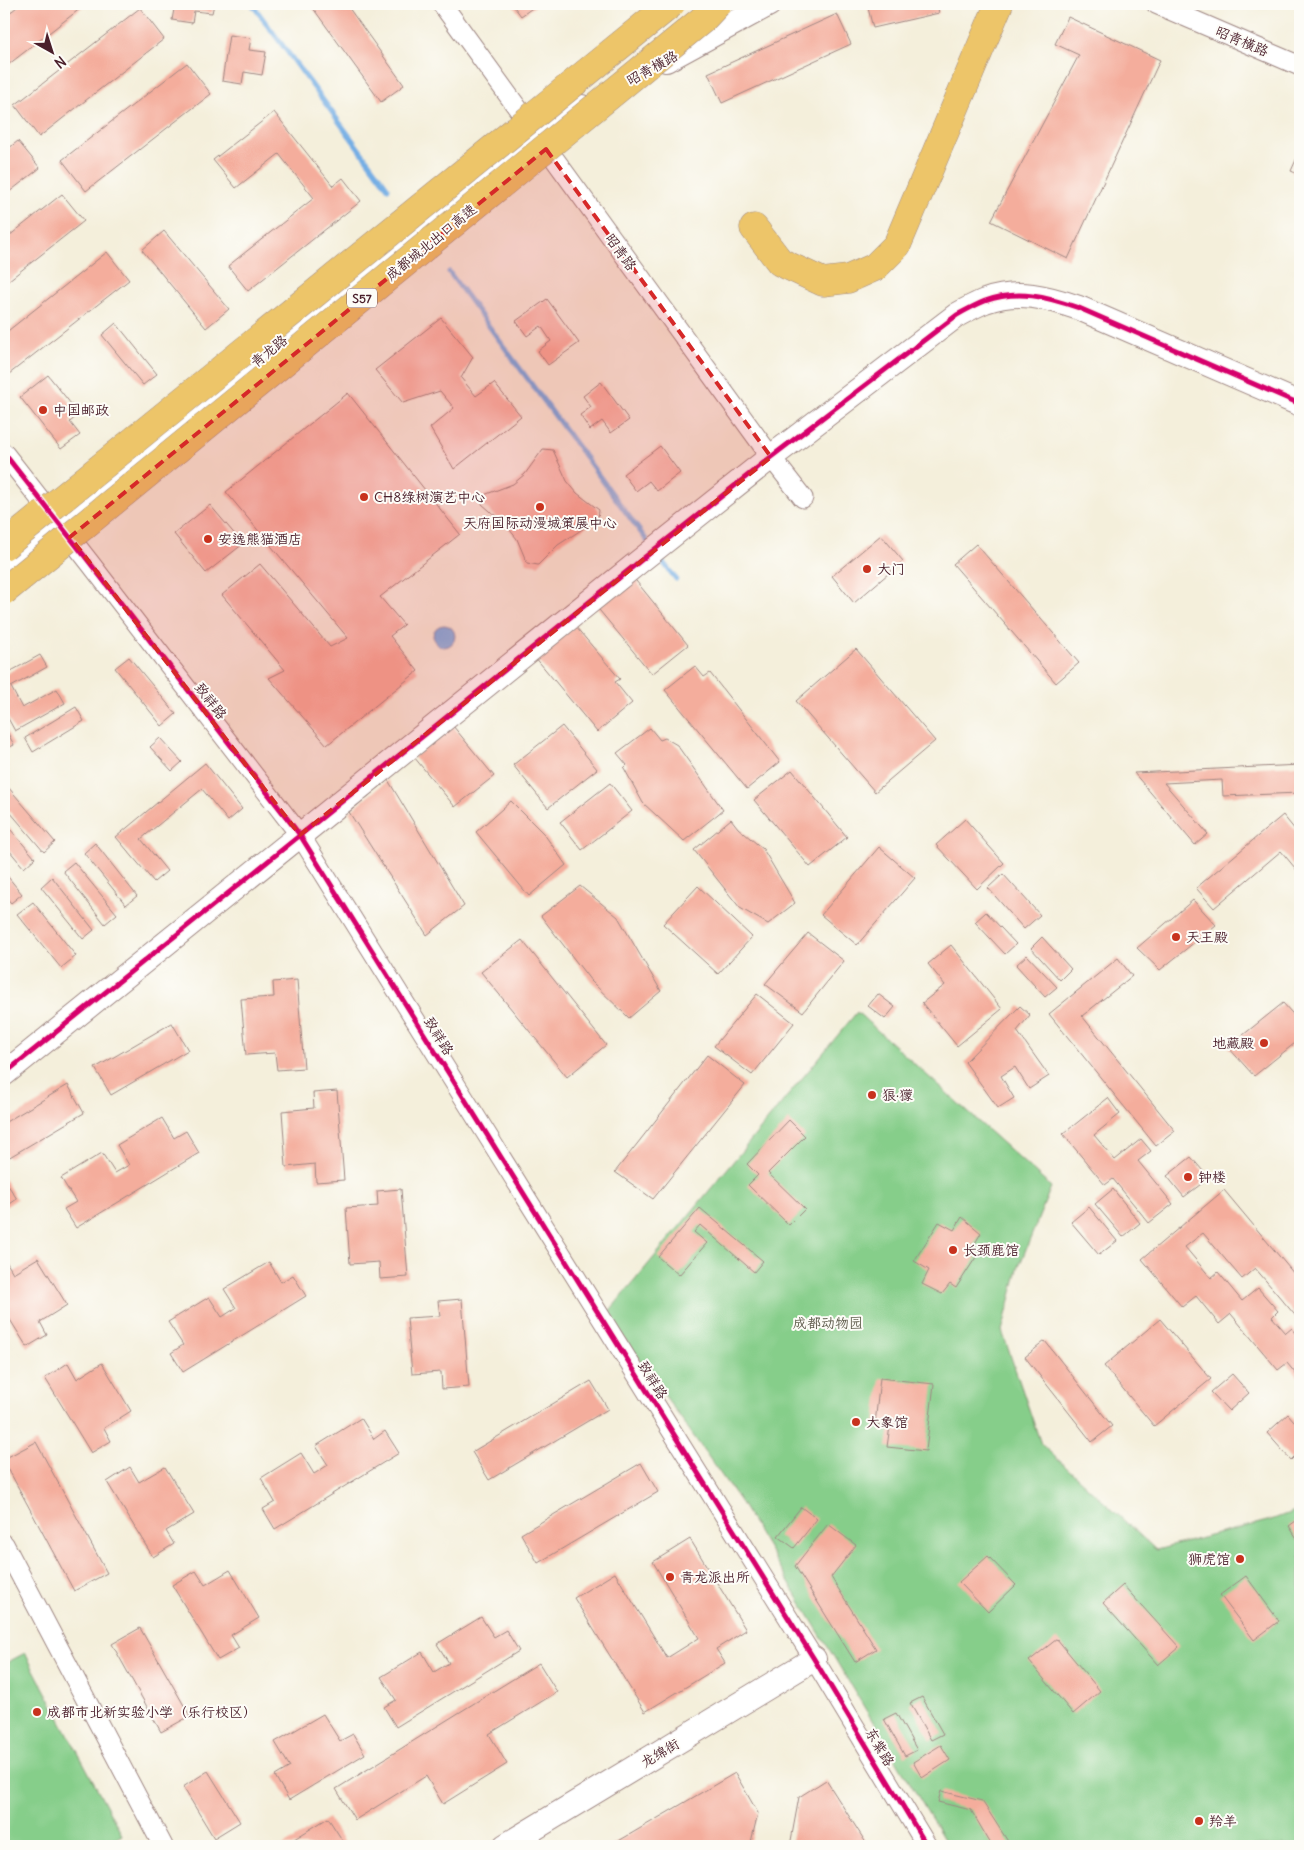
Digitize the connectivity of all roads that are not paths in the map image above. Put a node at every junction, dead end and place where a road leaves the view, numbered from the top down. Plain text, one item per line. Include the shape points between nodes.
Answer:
1 (442, 4) edge
2 (671, 4) edge
3 (769, 4) edge
4 (999, 4) edge
5 (1156, 4) edge
6 (713, 9) edge
7 (1300, 66) edge
8 (535, 134) junction
9 (754, 228) dead end
10 (1300, 404) edge
11 (4, 453) edge
12 (771, 457) junction
13 (803, 498) dead end
14 (59, 523) junction
15 (4, 546) edge
16 (4, 568) edge
17 (4, 590) edge
18 (300, 835) junction
19 (4, 1074) edge
20 (4, 1544) edge
21 (814, 1659) junction
22 (163, 1846) edge
23 (505, 1846) edge
24 (927, 1846) edge

1 - 8 street, 昭青路
2 - 15 highway, S57, bridge
3 - 8 street, 昭青横路
4 - 9 highway via 897,245 875,267 848,279 823,282 780,262
5 - 7 street, 昭青横路
6 - 17 highway, 成都城北出口高速 / S57, bridge
8 - 12 street, 昭青路
8 - 14 street, 青龙路
10 - 12 street via 1079,308 1047,297 1017,294 985,301 957,315
11 - 14 street, 致祥路
12 - 13 street, 昭青路
12 - 18 street
14 - 16 street, 青龙路
14 - 18 street, 致祥路
18 - 19 street
18 - 21 street, 致祥路
20 - 22 street
21 - 23 street, 龙绵街
21 - 24 street, 东紫路

